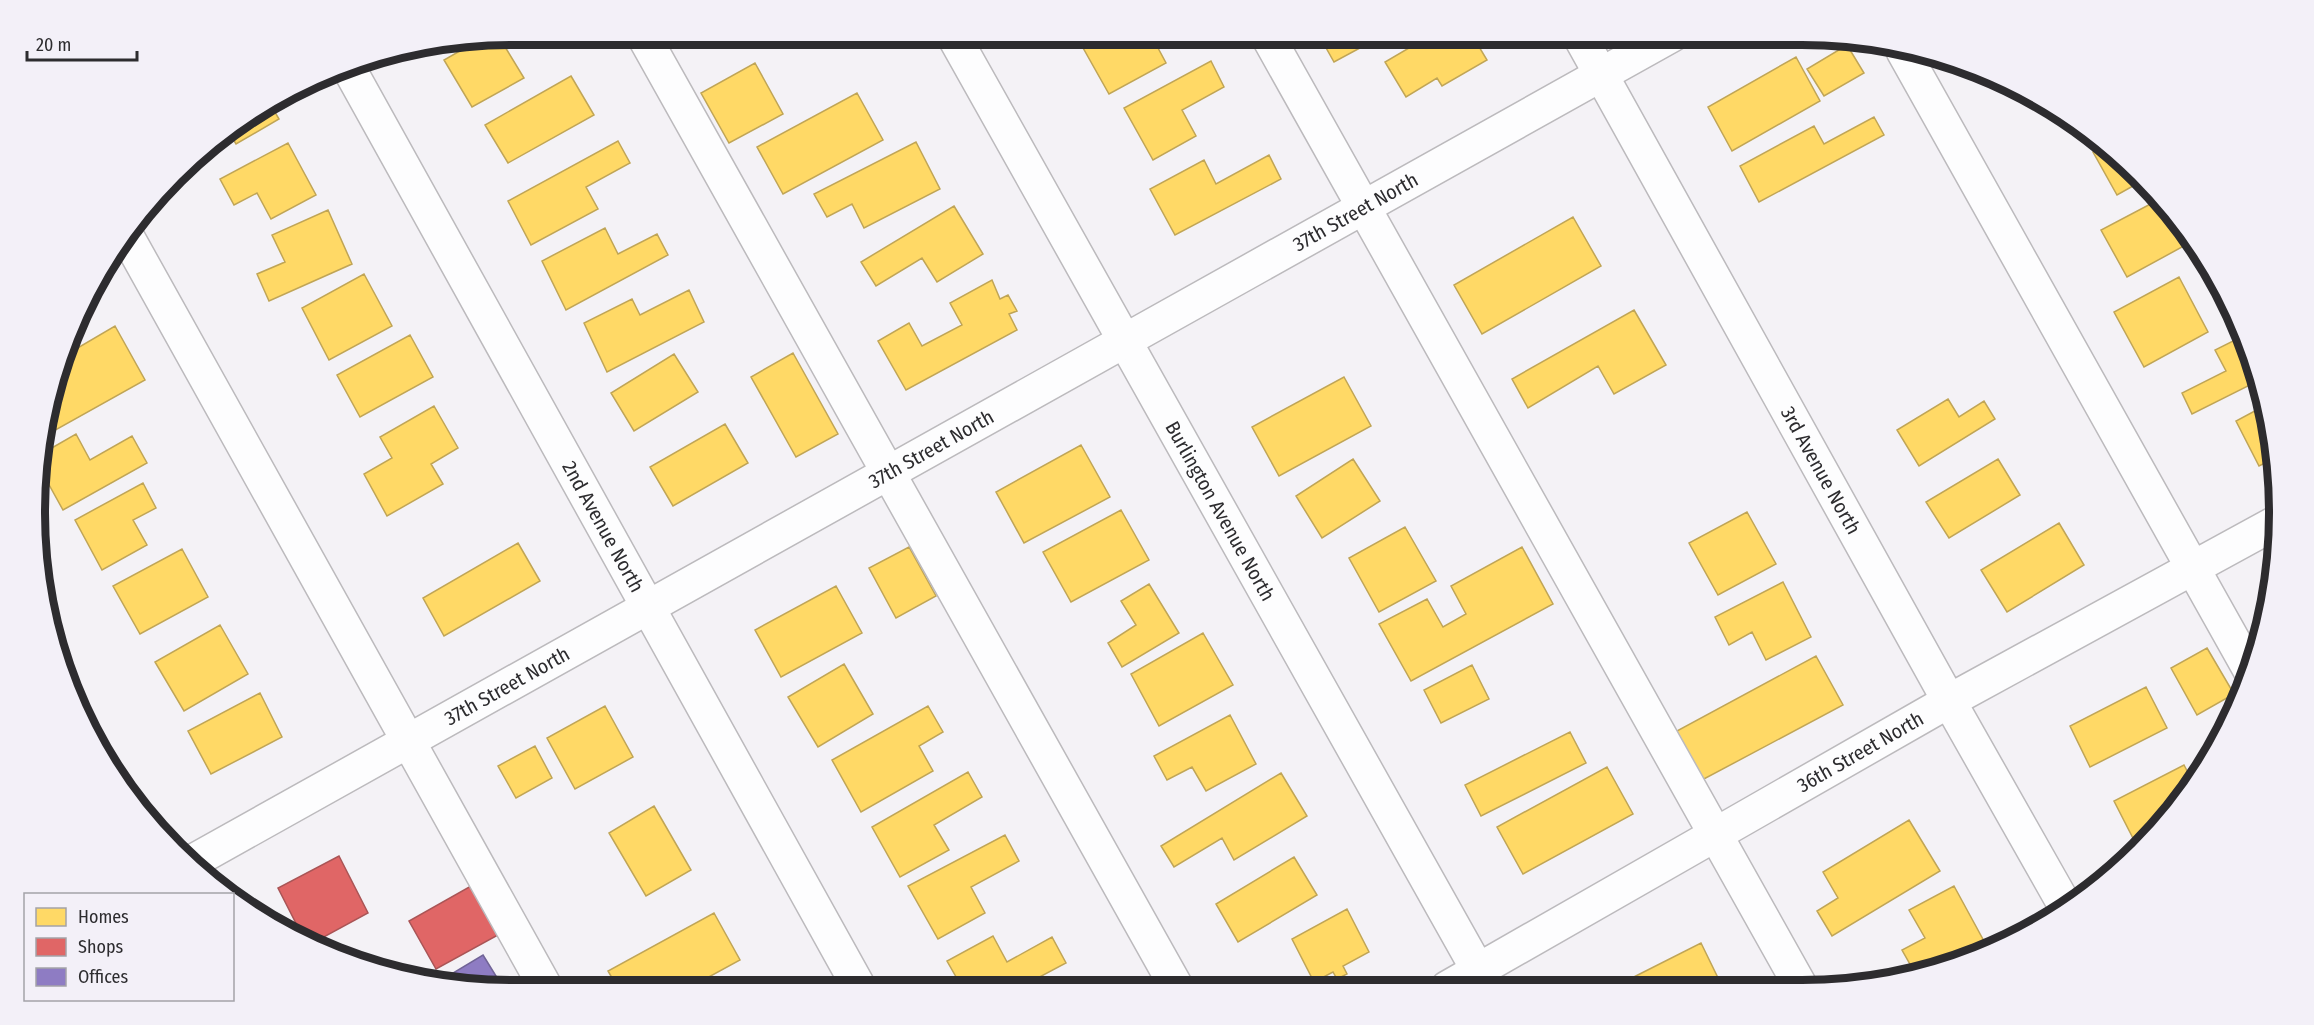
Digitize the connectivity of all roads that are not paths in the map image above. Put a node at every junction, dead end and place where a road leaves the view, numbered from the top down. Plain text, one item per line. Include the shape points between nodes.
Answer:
1 (648, 45) edge
2 (959, 45) edge
3 (1273, 45) edge
4 (1586, 45) edge
5 (1652, 45) edge
6 (1907, 57) edge
7 (352, 74) edge
8 (1601, 74) junction
9 (1363, 206) junction
10 (131, 243) edge
11 (1124, 339) junction
12 (887, 472) junction
13 (2269, 527) edge
14 (2193, 568) junction
15 (649, 607) junction
16 (2245, 661) edge
17 (1949, 701) junction
18 (408, 741) junction
19 (1716, 834) junction
20 (198, 858) edge
21 (2062, 900) edge
22 (1483, 979) edge
23 (541, 980) edge
24 (855, 980) edge
25 (1173, 980) edge
26 (1798, 980) edge

1 - 12 street
2 - 11 street, Burlington Avenue North
3 - 9 street
4 - 8 street, 3rd Avenue North
5 - 8 street, 37th Street North
6 - 14 street
7 - 15 street, 2nd Avenue North
8 - 9 street, 37th Street North
8 - 17 street, 3rd Avenue North
9 - 11 street, 37th Street North
9 - 19 street
10 - 18 street
11 - 12 street, 37th Street North
11 - 22 street, Burlington Avenue North
12 - 15 street, 37th Street North
12 - 25 street
13 - 14 street, 36th Street North
14 - 16 street
14 - 17 street, 36th Street North
15 - 18 street, 37th Street North
15 - 24 street, 2nd Avenue North
17 - 19 street, 36th Street North
17 - 21 street, 3rd Avenue North
18 - 20 street, 37th Street North
18 - 23 street
19 - 22 street, 36th Street North
19 - 26 street

